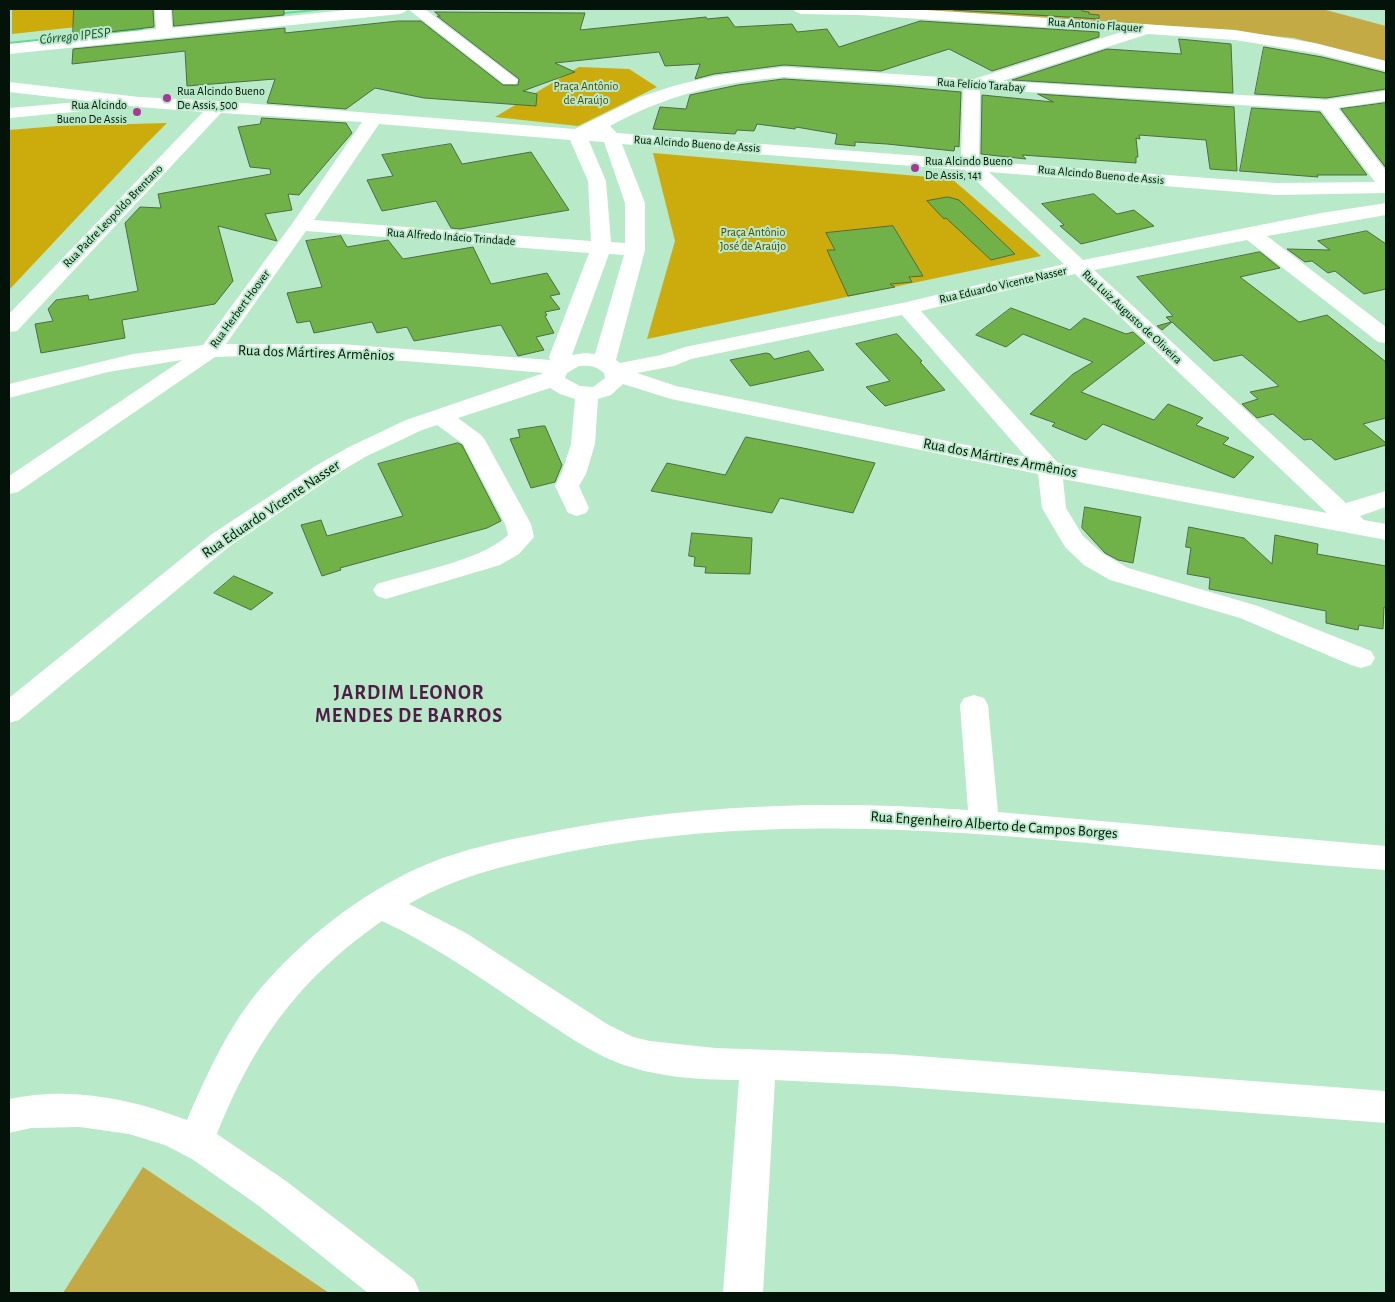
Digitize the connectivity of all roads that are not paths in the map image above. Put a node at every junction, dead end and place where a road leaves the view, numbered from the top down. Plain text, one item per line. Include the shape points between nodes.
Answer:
1 (277, 9) edge
2 (400, 9) edge
3 (416, 9) edge
4 (797, 13) edge
5 (164, 23) edge
6 (1147, 29) junction
7 (9, 37) edge
8 (9, 49) edge
9 (1386, 66) edge
10 (510, 80) dead end
11 (972, 85) junction
12 (9, 87) edge
13 (46, 91) junction
14 (1386, 96) edge
15 (139, 102) junction
16 (1326, 105) junction
17 (218, 106) junction
18 (35, 110) junction
19 (9, 113) edge
20 (374, 118) junction
21 (606, 131) junction
22 (577, 135) junction
23 (970, 165) junction
24 (1386, 186) edge
25 (1276, 189) junction
26 (1361, 200) junction
27 (1386, 202) edge
28 (1386, 209) edge
29 (1322, 219) junction
30 (301, 225) junction
31 (1252, 234) junction
32 (601, 248) junction
33 (635, 250) junction
34 (1078, 268) junction
35 (907, 308) junction
36 (9, 326) edge
37 (1386, 337) edge
38 (210, 350) junction
39 (681, 356) junction
40 (488, 364) junction
41 (585, 375) junction
42 (9, 391) edge
43 (667, 391) junction
44 (497, 397) junction
45 (449, 413) junction
46 (1050, 469) junction
47 (9, 486) edge
48 (1386, 499) edge
49 (577, 508) dead end
50 (1349, 519) junction
51 (1386, 532) edge
52 (386, 590) dead end
53 (1361, 658) dead end
54 (974, 705) dead end
55 (9, 713) edge
56 (984, 822) junction
57 (1386, 858) edge
58 (379, 905) junction
59 (758, 1064) junction
60 (1386, 1107) edge
61 (9, 1116) edge
62 (196, 1142) junction
63 (400, 1293) edge
64 (744, 1293) edge

1 - 5 street
2 - 5 street
3 - 10 street
4 - 6 street, Rua Antonio Flaquer via 859,10
5 - 7 street
5 - 8 street
6 - 9 street, Rua Antonio Flaquer via 1274,41
6 - 11 street
11 - 16 street, Rua Felicio Tarabay
11 - 21 street, Rua Felicio Tarabay via 823,73 750,75 670,92 645,102
11 - 23 street
12 - 13 street
13 - 15 street
13 - 18 street
14 - 16 street, Rua Felicio Tarabay
15 - 17 street
15 - 18 street
16 - 24 street
17 - 20 street
17 - 36 street, Rua Padre Leopoldo Brentano
18 - 19 street
20 - 22 street
20 - 30 street, Rua Herbert Hoover
21 - 22 street, Rua Felicio Tarabay
21 - 23 street, Rua Alcindo Bueno de Assis
21 - 33 street via 635,203
22 - 32 street via 597,181
23 - 25 street, Rua Alcindo Bueno de Assis
23 - 34 street, Rua Luiz Augusto de Oliveira
24 - 25 street, Rua Alcindo Bueno de Assis
24 - 26 street, Rua Eduardo Vicente Nasser
25 - 26 street
26 - 27 street
26 - 29 street, Rua Eduardo Vicente Nasser
28 - 29 street, Rua Eduardo Vicente Nasser
29 - 31 street, Rua Eduardo Vicente Nasser
30 - 32 street, Rua Alfredo Inácio Trindade
30 - 38 street, Rua Herbert Hoover
31 - 34 street, Rua Eduardo Vicente Nasser
31 - 37 street
32 - 33 street, Rua Alfredo Inácio Trindade
32 - 41 street via 560,357
33 - 41 street
34 - 35 street, Rua Eduardo Vicente Nasser
34 - 50 street, Rua Luiz Augusto de Oliveira
35 - 39 street, Rua Eduardo Vicente Nasser
35 - 46 street
38 - 40 street, Rua dos Mártires Armênios via 360,352
38 - 42 street, Rua dos Mártires Armênios via 112,364
38 - 47 street, Rua Herbert Hoover
39 - 41 street, Rua Eduardo Vicente Nasser
39 - 43 street via 665,364 658,373 660,384
40 - 41 street, Rua dos Mártires Armênios
40 - 44 street via 503,378
41 - 43 street, Rua dos Mártires Armênios
41 - 44 street, Rua Eduardo Vicente Nasser
41 - 45 street, Rua Eduardo Vicente Nasser
41 - 49 street via 583,444 567,486
43 - 46 street, Rua dos Mártires Armênios
44 - 45 street, Rua Eduardo Vicente Nasser
45 - 52 street via 472,440 518,524 521,537 491,559
45 - 55 street, Rua Eduardo Vicente Nasser via 356,452 221,540
46 - 50 street, Rua dos Mártires Armênios
46 - 53 street via 1054,508 1074,541 1100,563 1120,574 1249,612
48 - 50 street
50 - 51 street, Rua dos Mártires Armênios
54 - 56 street
56 - 57 street, Rua Engenheiro Alberto de Campos Borges
56 - 58 street, Rua Engenheiro Alberto de Campos Borges via 868,816 769,816 586,835 463,864 418,883
58 - 59 street via 454,943 595,1035 626,1050 683,1062
58 - 62 street, Rua Engenheiro Alberto de Campos Borges via 302,968 271,1002 229,1071
59 - 60 street via 891,1070
59 - 64 street
61 - 62 street via 52,1110 83,1111 145,1122
62 - 63 street via 259,1182

